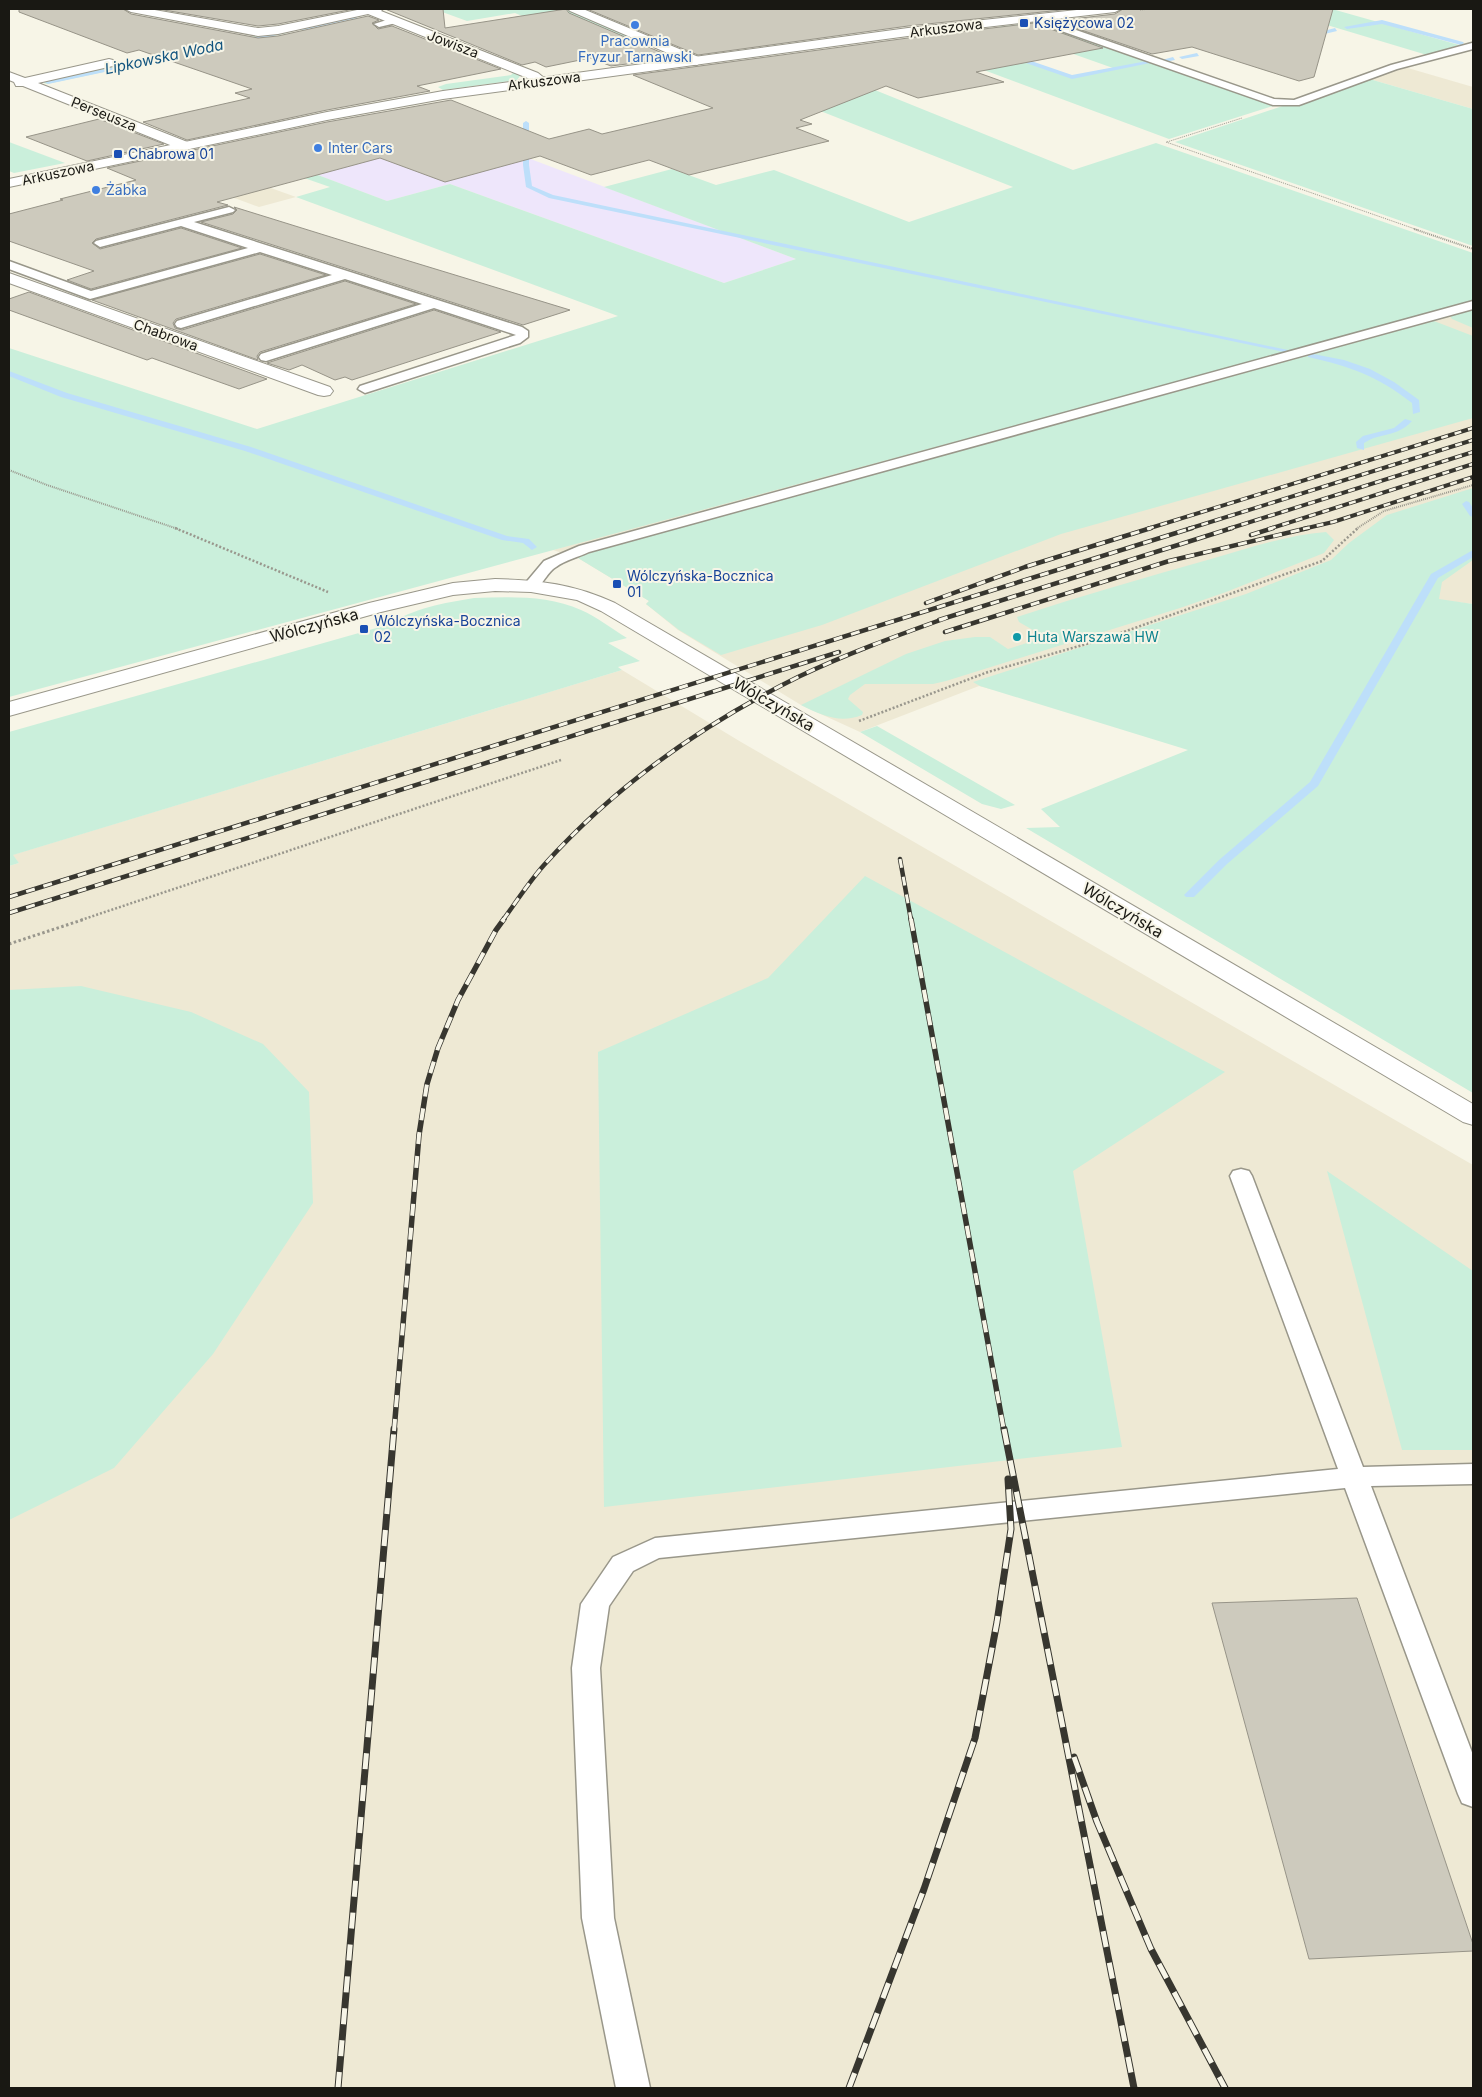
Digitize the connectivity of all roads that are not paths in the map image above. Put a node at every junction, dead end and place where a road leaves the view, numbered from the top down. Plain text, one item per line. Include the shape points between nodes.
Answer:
1 (131, 9) edge
2 (574, 9) edge
3 (1116, 9) edge
4 (374, 10) edge
5 (1086, 10) edge
6 (1033, 18) junction
7 (393, 21) junction
8 (379, 24) dead end
9 (1472, 46) dead end
10 (698, 61) junction
11 (109, 63) dead end
12 (9, 76) edge
13 (23, 82) junction
14 (543, 82) junction
15 (9, 85) edge
16 (184, 146) junction
17 (9, 183) edge
18 (229, 210) dead end
19 (182, 222) junction
20 (100, 244) dead end
21 (260, 248) junction
22 (9, 265) edge
23 (345, 276) junction
24 (9, 278) edge
25 (433, 304) junction
26 (1473, 305) edge
27 (181, 324) dead end
28 (266, 357) dead end
29 (365, 389) dead end
30 (324, 391) dead end
31 (531, 586) junction
32 (9, 709) edge
33 (1473, 1116) edge
34 (1241, 1176) dead end
35 (1473, 1474) edge
36 (1354, 1477) junction
37 (1473, 1794) edge
38 (633, 2088) edge

1 - 4 street via 258,32
2 - 10 street
3 - 5 street, Arkuszowa
4 - 7 street, Jowisza
5 - 6 street, Arkuszowa
6 - 9 lane via 1284,104 1408,63
6 - 10 street, Arkuszowa
7 - 8 lane
7 - 14 street, Jowisza
10 - 14 street, Arkuszowa
11 - 13 street, Perseusza
12 - 13 street, Perseusza
13 - 15 street, Perseusza
13 - 16 street, Perseusza
14 - 16 street, Arkuszowa via 392,104
16 - 17 street, Arkuszowa
18 - 19 lane
19 - 20 lane
19 - 21 lane
21 - 22 lane via 90,294
21 - 23 lane
23 - 25 lane
23 - 27 lane
24 - 30 street, Chabrowa
25 - 28 lane
25 - 29 lane via 517,330 523,334 522,337
26 - 31 lane via 584,549 548,564
31 - 32 street, Wólczyńska via 495,585 453,590 376,607
31 - 33 street, Wólczyńska via 582,595 608,606
34 - 36 lane
35 - 36 lane
36 - 37 lane
36 - 38 lane via 654,1548 623,1564 595,1604 586,1668 598,1918

